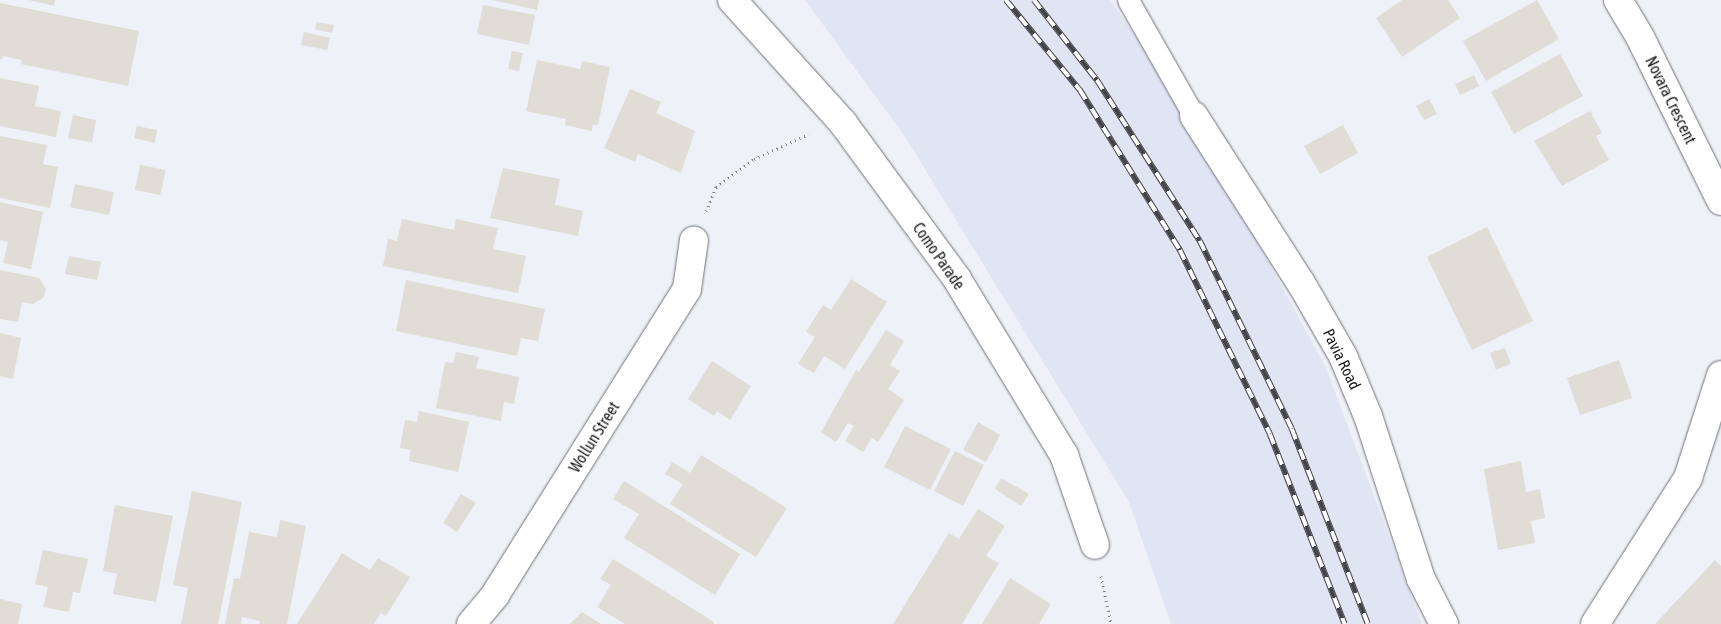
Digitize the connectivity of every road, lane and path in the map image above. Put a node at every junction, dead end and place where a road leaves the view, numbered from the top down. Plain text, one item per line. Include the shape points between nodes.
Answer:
1 (732, 0) edge
2 (1128, 0) edge
3 (1618, 0) edge
4 (1194, 116) joint
5 (843, 123) junction
6 (1721, 201) edge
7 (694, 240) joint
8 (1721, 375) edge
9 (1095, 545) joint
10 (472, 624) edge
11 (1111, 624) edge
12 (1444, 624) edge
13 (1595, 624) edge

1 - 5 street, Como Parade
2 - 4 lane
3 - 6 street, Novara Crescent via 1640,37
4 - 12 street, Pavia Road via 1301,283 1343,356 1368,416 1420,579
5 - 7 path via 800,137 754,159 716,187
5 - 9 street, Como Parade via 957,279 1064,455
7 - 10 street, Wollun Street via 687,289 495,595
8 - 13 street via 1688,478
9 - 11 path

